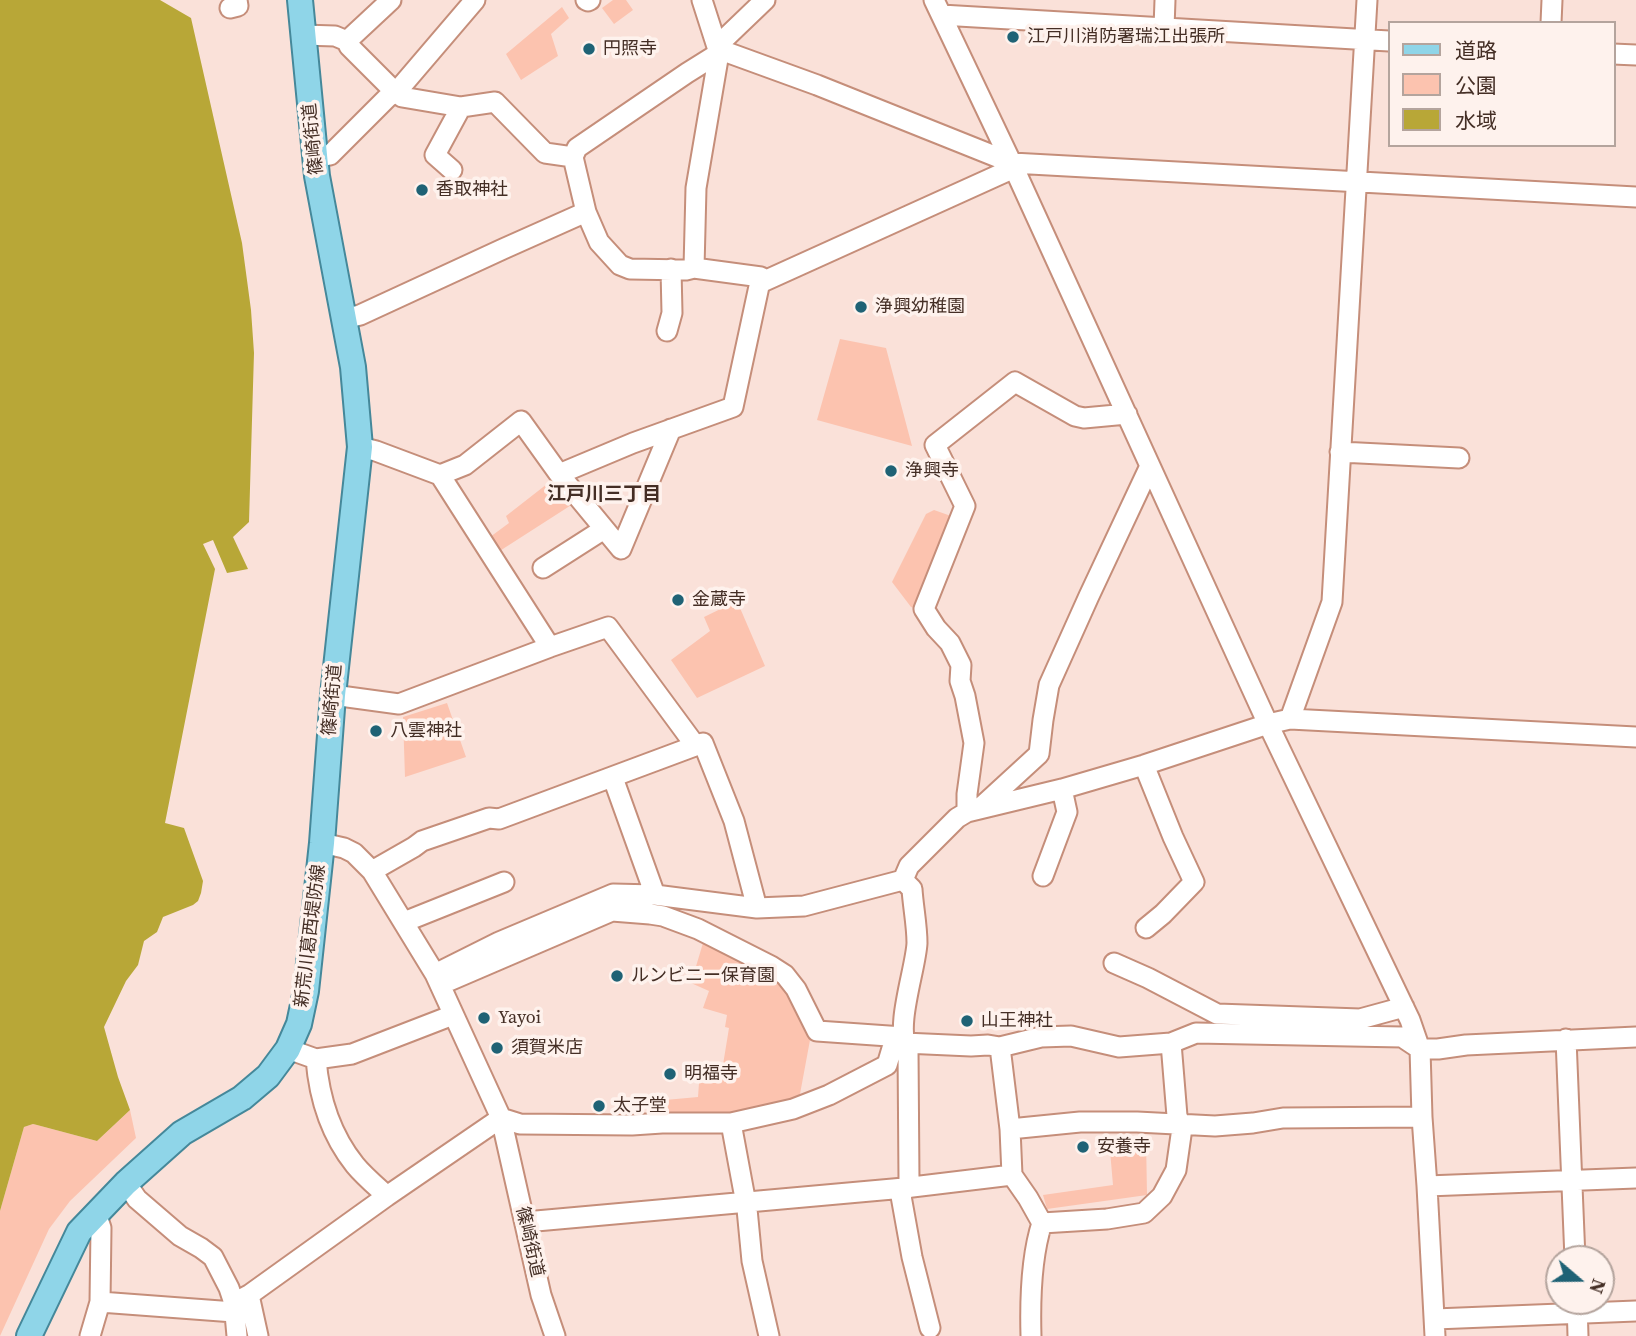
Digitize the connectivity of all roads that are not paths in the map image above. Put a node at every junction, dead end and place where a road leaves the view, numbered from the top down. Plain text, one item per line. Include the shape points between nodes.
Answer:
1 (300, 0) edge
2 (391, 0) edge
3 (475, 0) edge
4 (702, 0) edge
5 (765, 0) edge
6 (1166, 0) edge
7 (1367, 0) edge
8 (1552, 0) edge
9 (938, 8) edge
10 (1550, 21) edge
11 (1164, 28) junction
12 (303, 35) junction
13 (1364, 39) junction
14 (346, 41) junction
15 (1388, 41) edge
16 (718, 49) junction
17 (1615, 54) edge
18 (1636, 55) edge
19 (394, 91) junction
20 (461, 107) junction
21 (573, 157) junction
22 (315, 158) junction
23 (1013, 165) junction
24 (452, 170) dead end
25 (1356, 182) junction
26 (1636, 197) edge
27 (586, 212) junction
28 (694, 268) junction
29 (671, 269) junction
30 (761, 283) junction
31 (344, 319) junction
32 (667, 331) dead end
33 (1127, 414) junction
34 (671, 429) junction
35 (360, 447) junction
36 (1340, 452) junction
37 (1458, 458) dead end
38 (1150, 466) junction
39 (559, 474) junction
40 (440, 475) junction
41 (604, 528) junction
42 (543, 568) dead end
43 (550, 648) junction
44 (333, 695) junction
45 (1290, 719) junction
46 (1268, 724) junction
47 (1636, 737) edge
48 (695, 745) junction
49 (1144, 765) junction
50 (612, 778) junction
51 (1062, 789) junction
52 (973, 811) junction
53 (322, 844) junction
54 (372, 871) junction
55 (1043, 876) dead end
56 (903, 880) junction
57 (504, 882) dead end
58 (655, 895) junction
59 (757, 908) junction
60 (404, 922) junction
61 (1146, 929) dead end
62 (1114, 963) dead end
63 (442, 977) junction
64 (1404, 1007) junction
65 (453, 1015) junction
66 (1636, 1037) edge
67 (1566, 1039) junction
68 (903, 1040) junction
69 (1171, 1042) junction
70 (1000, 1047) junction
71 (288, 1049) junction
72 (1420, 1049) junction
73 (316, 1059) junction
74 (1422, 1117) junction
75 (501, 1118) junction
76 (731, 1122) junction
77 (1180, 1123) junction
78 (1010, 1129) junction
79 (1012, 1175) junction
80 (1636, 1178) edge
81 (1572, 1180) junction
82 (126, 1183) junction
83 (1427, 1186) junction
84 (904, 1188) junction
85 (387, 1196) junction
86 (746, 1202) junction
87 (96, 1213) junction
88 (525, 1223) junction
89 (1042, 1223) junction
90 (1574, 1245) edge
91 (100, 1302) junction
92 (239, 1303) junction
93 (1615, 1310) edge
94 (1636, 1311) edge
95 (1545, 1312) edge
96 (1577, 1315) edge
97 (930, 1328) dead end
98 (1435, 1328) edge
99 (29, 1336) edge
100 (90, 1336) edge
101 (237, 1336) edge
102 (258, 1336) edge
103 (555, 1336) edge
104 (769, 1336) edge
105 (1031, 1336) edge
106 (1578, 1336) edge

1 - 12 main road, 篠崎街道
2 - 14 street
3 - 19 street
4 - 16 street
5 - 16 street
6 - 11 street
7 - 13 street
8 - 10 street
9 - 11 street
9 - 23 street
11 - 13 street
12 - 14 street
12 - 22 main road, 篠崎街道
13 - 15 street
13 - 25 street
14 - 19 street
16 - 21 street via 578,148
16 - 23 street
16 - 28 street via 696,188
17 - 18 street
19 - 20 street via 402,97
19 - 22 street via 330,155
20 - 21 street via 495,102 545,153
20 - 24 street via 435,155
21 - 27 street
22 - 31 main road, 篠崎街道
23 - 25 street
23 - 30 street
23 - 33 street
25 - 26 street
25 - 36 street
27 - 29 street via 598,242 620,265
27 - 31 street
28 - 29 street
28 - 30 street via 761,277
29 - 32 street via 672,313
30 - 34 street via 733,407
31 - 35 main road, 篠崎街道
33 - 38 street
33 - 52 street via 1075,416 1015,382 935,445 965,506 924,609 961,665 960,681 974,743 967,794
34 - 39 street
34 - 41 street via 621,549
35 - 40 street
35 - 44 main road, 篠崎街道
36 - 37 street
36 - 45 street via 1332,602
38 - 46 street
38 - 52 street via 1049,685 1040,754
39 - 40 street via 521,421 465,465
39 - 41 street
40 - 43 street
41 - 42 street
43 - 44 street via 399,704
43 - 48 street via 608,627
44 - 53 main road, 篠崎街道
45 - 46 street
45 - 47 street
46 - 49 street
46 - 64 street
48 - 50 street
48 - 59 street via 703,743 734,821
49 - 51 street
49 - 61 street via 1194,882
50 - 54 street via 422,841
50 - 58 street
51 - 52 street
51 - 55 street via 1067,812
52 - 56 street via 957,818 909,866
53 - 54 street, 篠崎街道 via 354,853
53 - 71 main road, 新荒川葛西堤防線 via 306,991
54 - 60 street, 篠崎街道
56 - 59 street via 804,906
56 - 68 street via 912,889 917,943
57 - 60 street
58 - 59 street
58 - 63 street via 613,894 499,942
60 - 63 street, 篠崎街道
62 - 64 street via 1217,1014 1360,1019
63 - 65 street, 篠崎街道
63 - 68 street via 612,911 650,914 698,929 785,975 817,1031
64 - 72 street
65 - 73 street via 352,1054
65 - 75 street, 篠崎街道
66 - 67 street
67 - 72 street
67 - 81 street
68 - 70 street
68 - 76 street via 893,1045 887,1065 829,1095 793,1109
68 - 84 street via 908,1049 909,1181
69 - 70 street via 1119,1046 1071,1036 1041,1037
69 - 72 street via 1196,1033 1402,1037
69 - 77 street
70 - 78 street
71 - 73 street
71 - 82 main road, 新荒川葛西堤防線 via 245,1096 182,1133
72 - 74 street
73 - 85 street via 331,1129 355,1165
74 - 77 street
74 - 83 street
75 - 76 street via 520,1124
75 - 85 street
75 - 88 street, 篠崎街道
76 - 86 street
77 - 78 street via 1080,1122
77 - 89 street via 1176,1170 1162,1196 1144,1213
78 - 79 street
79 - 84 street
79 - 89 street
80 - 81 street
81 - 83 street
81 - 90 street
82 - 87 main road, 新荒川葛西堤防線
82 - 92 street via 137,1199 180,1236 213,1257
83 - 98 street
84 - 86 street
84 - 97 street via 901,1196 912,1257
85 - 92 street
86 - 88 street
86 - 104 street via 752,1261
87 - 91 street via 101,1228
87 - 99 main road, 新荒川葛西堤防線 via 79,1233
88 - 103 street, 篠崎街道
89 - 105 street via 1030,1307
91 - 92 street
91 - 100 street
92 - 101 street
92 - 102 street
93 - 94 street
95 - 98 street
96 - 106 street

